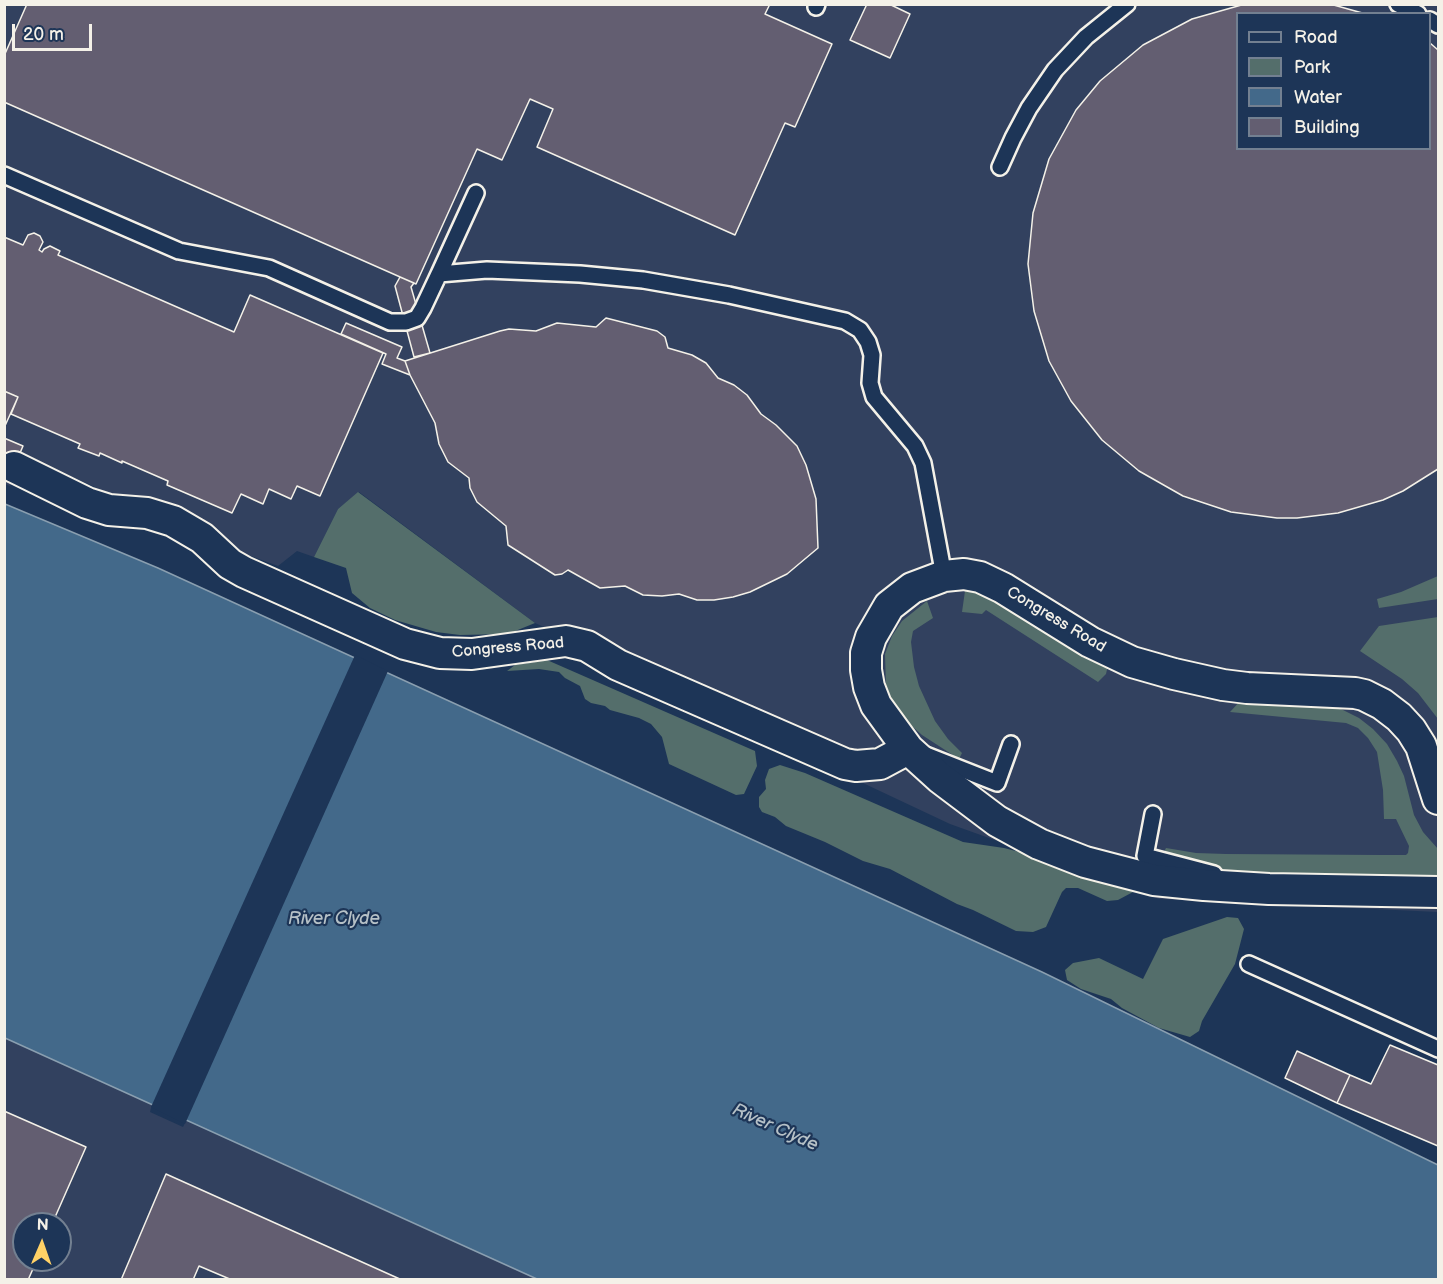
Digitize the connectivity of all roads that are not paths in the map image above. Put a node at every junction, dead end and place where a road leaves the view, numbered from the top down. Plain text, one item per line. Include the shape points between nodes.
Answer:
1 (1127, 4) edge
2 (1398, 4) edge
3 (1414, 12) edge
4 (1000, 167) dead end
5 (4, 175) edge
6 (476, 193) dead end
7 (439, 274) junction
8 (14, 467) dead end
9 (944, 576) junction
10 (1011, 744) dead end
11 (908, 749) junction
12 (1438, 799) edge
13 (1153, 814) dead end
14 (1269, 889) junction
15 (1438, 892) edge
16 (1249, 964) dead end
17 (1438, 1049) edge

1 - 4 lane via 1086,37 1055,70 1029,108
2 - 3 lane
5 - 7 lane via 179,251 269,268 390,322 417,318
6 - 7 lane
7 - 9 lane via 487,270 643,280 845,321 860,330 868,342 874,397 915,446 923,463
8 - 11 street, Congress Road via 87,503 173,521 202,538 244,572 405,644 440,653 472,654 566,641 587,646 618,665 845,764 880,764
9 - 11 street, Congress Road via 912,588 889,606 866,653 869,687 876,705
9 - 12 street, Congress Road via 964,573 981,577 1090,642 1132,662 1174,674 1246,688 1364,695 1382,704 1411,730 1421,746
10 - 11 lane via 997,783
11 - 14 street, Congress Road via 997,821 1085,862 1154,880
13 - 14 lane via 1145,856
14 - 15 street, Congress Road
16 - 17 lane

